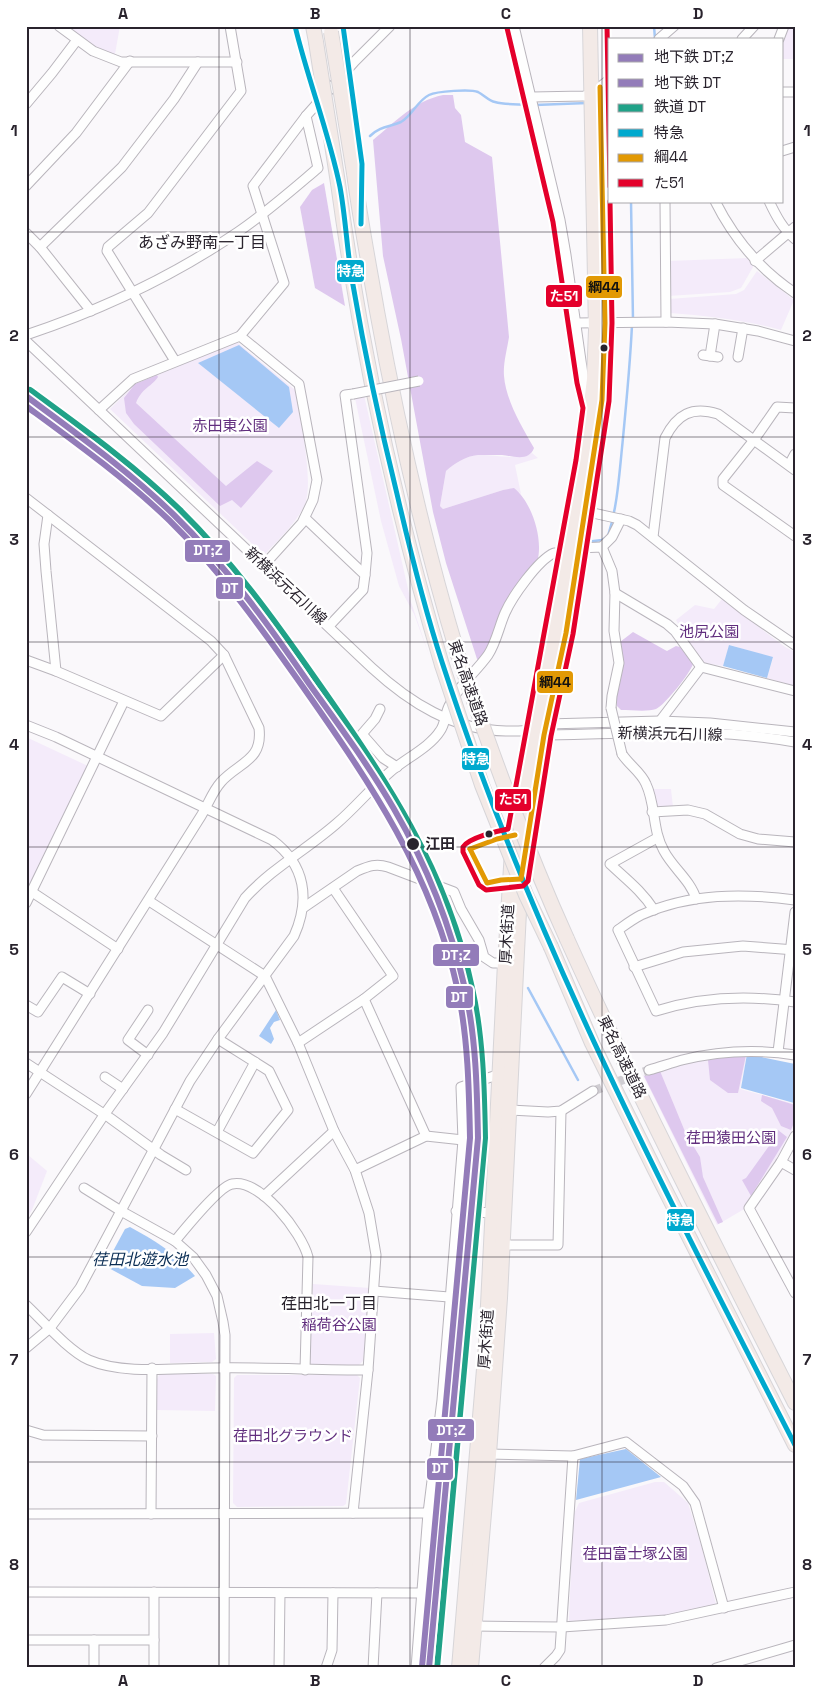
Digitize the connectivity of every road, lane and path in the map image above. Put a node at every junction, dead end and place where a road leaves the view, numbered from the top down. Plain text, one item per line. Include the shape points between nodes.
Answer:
1 (59, 26) edge
2 (230, 26) edge
3 (313, 26) edge
4 (390, 26) edge
5 (514, 26) edge
6 (590, 26) edge
7 (599, 26) edge
8 (674, 26) edge
9 (754, 26) edge
10 (784, 26) edge
11 (330, 29) edge
12 (660, 38) edge
13 (743, 38) edge
14 (779, 38) edge
15 (77, 40) junction
16 (130, 61) junction
17 (198, 62) junction
18 (237, 62) junction
19 (600, 87) edge
20 (533, 101) junction
21 (26, 104) edge
22 (306, 116) junction
23 (26, 186) edge
24 (665, 202) edge
25 (716, 202) edge
26 (769, 202) edge
27 (261, 214) junction
28 (791, 230) edge
29 (26, 234) edge
30 (795, 239) edge
31 (40, 247) junction
32 (755, 261) junction
33 (795, 293) edge
34 (132, 294) junction
35 (91, 311) junction
36 (666, 322) junction
37 (575, 323) junction
38 (600, 323) junction
39 (715, 324) junction
40 (743, 328) junction
41 (26, 335) edge
42 (240, 336) junction
43 (26, 340) edge
44 (795, 342) edge
45 (736, 351) dead end
46 (710, 356) dead end
47 (175, 361) junction
48 (419, 381) dead end
49 (591, 407) junction
50 (795, 408) edge
51 (99, 410) junction
52 (754, 440) junction
53 (795, 454) edge
54 (792, 468) edge
55 (26, 498) edge
56 (584, 511) junction
57 (48, 515) junction
58 (305, 518) junction
59 (616, 518) junction
60 (795, 536) edge
61 (653, 537) junction
62 (573, 546) junction
63 (602, 547) junction
64 (264, 565) junction
65 (365, 575) junction
66 (615, 593) junction
67 (329, 626) junction
68 (795, 645) edge
69 (224, 655) junction
70 (26, 660) edge
71 (701, 667) junction
72 (56, 671) junction
73 (795, 691) edge
74 (124, 701) junction
75 (380, 709) dead end
76 (445, 718) junction
77 (660, 721) junction
78 (26, 725) edge
79 (542, 730) junction
80 (795, 732) edge
81 (795, 742) edge
82 (97, 757) junction
83 (397, 767) junction
84 (206, 808) junction
85 (652, 812) junction
86 (657, 838) junction
87 (795, 842) edge
88 (291, 859) junction
89 (333, 888) junction
90 (32, 892) junction
91 (696, 899) junction
92 (795, 900) edge
93 (149, 901) junction
94 (26, 903) edge
95 (303, 908) junction
96 (654, 910) junction
97 (795, 912) edge
98 (217, 943) junction
99 (118, 948) junction
100 (793, 950) edge
101 (505, 963) junction
102 (634, 967) junction
103 (265, 976) junction
104 (90, 994) junction
105 (364, 999) junction
106 (785, 1000) junction
107 (795, 1002) edge
108 (26, 1005) edge
109 (148, 1010) dead end
110 (218, 1039) junction
111 (298, 1044) junction
112 (778, 1052) junction
113 (148, 1055) junction
114 (795, 1055) edge
115 (255, 1062) junction
116 (26, 1063) edge
117 (648, 1070) tunnel mouth
118 (41, 1072) junction
119 (500, 1074) junction
120 (105, 1077) dead end
121 (123, 1089) junction
122 (593, 1091) tunnel mouth
123 (26, 1094) edge
124 (175, 1109) junction
125 (510, 1110) junction
126 (561, 1111) junction
127 (104, 1115) junction
128 (334, 1131) junction
129 (217, 1132) junction
130 (426, 1136) junction
131 (795, 1136) edge
132 (463, 1140) junction
133 (153, 1149) junction
134 (781, 1162) junction
135 (186, 1170) dead end
136 (355, 1170) junction
137 (795, 1170) edge
138 (84, 1188) dead end
139 (264, 1196) junction
140 (121, 1211) junction
141 (456, 1211) junction
142 (493, 1213) junction
143 (26, 1232) edge
144 (175, 1241) junction
145 (502, 1245) junction
146 (374, 1291) junction
147 (795, 1293) edge
148 (449, 1297) junction
149 (26, 1305) edge
150 (50, 1328) junction
151 (26, 1348) edge
152 (152, 1368) junction
153 (224, 1368) junction
154 (304, 1370) junction
155 (368, 1370) junction
156 (795, 1404) edge
157 (26, 1430) edge
158 (152, 1436) junction
159 (795, 1445) edge
160 (489, 1454) junction
161 (573, 1456) junction
162 (353, 1513) junction
163 (428, 1513) junction
164 (26, 1514) edge
165 (152, 1514) junction
166 (224, 1514) junction
167 (26, 1592) edge
168 (154, 1592) junction
169 (224, 1592) junction
170 (795, 1592) edge
171 (280, 1593) junction
172 (333, 1593) junction
173 (377, 1593) junction
174 (422, 1593) junction
175 (724, 1608) junction
176 (473, 1626) junction
177 (562, 1627) junction
178 (26, 1640) edge
179 (94, 1640) junction
180 (154, 1640) junction
181 (795, 1645) edge
182 (94, 1668) edge
183 (154, 1668) edge
184 (224, 1668) edge
185 (279, 1668) edge
186 (326, 1668) edge
187 (373, 1668) edge
188 (416, 1668) edge
189 (459, 1668) edge
190 (471, 1668) edge
191 (544, 1668) edge
192 (716, 1668) edge

1 - 15 street
2 - 18 street
3 - 159 highway, 東名高速道路, bridge via 350,270 375,398 425,609 482,785 526,895 596,1051
4 - 22 street
5 - 20 street
6 - 19 highway, 厚木街道
7 - 19 highway, 厚木街道
8 - 12 street
9 - 13 street
10 - 14 street
11 - 156 highway, 東名高速道路, bridge via 361,229 391,387 436,579 458,655 512,810 543,887 672,1162
15 - 16 street via 107,58
15 - 21 street
16 - 17 street
16 - 23 street via 76,133
17 - 18 street
17 - 31 street via 122,167
18 - 34 street via 242,91 148,213 108,247 107,251
19 - 20 street via 584,96
19 - 38 highway, 厚木街道
20 - 37 street via 564,244
22 - 27 street via 253,186
22 - 27 street via 318,168
24 - 36 street
25 - 32 street
26 - 28 street via 776,216
27 - 34 street via 239,232
27 - 42 street via 284,283
28 - 30 street
28 - 32 street
29 - 31 street
31 - 35 street
32 - 33 street
34 - 35 street
34 - 47 street
35 - 41 street
36 - 38 street
36 - 39 street
37 - 38 street
37 - 49 street
38 - 49 highway, 厚木街道
38 - 56 highway, 厚木街道 via 602,400
39 - 40 street
39 - 46 street
40 - 44 street
40 - 45 street
42 - 47 street
42 - 58 street via 299,384 317,480
43 - 51 street, 新横浜元石川線
47 - 51 street via 133,379
48 - 65 street, bridge via 345,395 367,553
49 - 62 highway, 厚木街道
50 - 52 street via 777,407
51 - 64 street, 新横浜元石川線
52 - 54 street
52 - 60 street via 723,479 723,485
52 - 61 street via 721,416 707,411 694,411 672,425 665,438
53 - 54 street
55 - 57 street
56 - 59 street
56 - 62 highway, 厚木街道
57 - 69 street via 211,641
57 - 72 street via 44,544
58 - 64 street
58 - 65 street
59 - 61 street via 637,525
59 - 63 street via 612,537
61 - 68 street via 751,615
62 - 63 street
62 - 76 street via 549,555 510,602 488,656 461,685
62 - 79 highway, 厚木街道
63 - 66 street via 612,571
64 - 67 street, 新横浜元石川線
65 - 67 street via 363,590
66 - 71 street via 676,631
66 - 85 street, bridge via 614,631 619,663 611,708 622,754 646,783
67 - 76 street, 新横浜元石川線 via 395,688
69 - 74 street via 161,716
69 - 84 street via 259,728 261,742 257,751 222,781
70 - 72 street
71 - 73 street
71 - 77 street
72 - 74 street
74 - 82 street
75 - 83 street via 362,734 383,758
76 - 79 street, 新横浜元石川線 via 494,730
76 - 83 street via 442,730
77 - 79 street, 新横浜元石川線
77 - 80 street, 新横浜元石川線
78 - 82 street
79 - 81 street, 新横浜元石川線 via 708,732
79 - 101 highway, 厚木街道 via 512,851
79 - 125 highway, 厚木街道 via 539,773 520,891
82 - 84 street
82 - 90 street
83 - 88 street via 336,824
84 - 88 street via 272,840
84 - 93 street
85 - 86 street
85 - 87 street via 688,810 705,814 740,834
86 - 91 street via 694,891
86 - 96 street via 610,864 633,883
88 - 95 street via 301,877
88 - 98 street via 259,882
89 - 95 street
89 - 101 street via 357,871 378,864 454,892 479,940 484,957 493,963
89 - 105 street via 393,976
90 - 94 street
90 - 99 street
91 - 92 street via 755,895
91 - 96 street
93 - 98 street
93 - 99 street
95 - 103 street via 294,936
96 - 102 street via 618,930
97 - 100 street
98 - 103 street
98 - 113 street
99 - 104 street
100 - 102 street via 743,946 683,952
100 - 106 street
101 - 119 highway, 厚木街道
102 - 106 street via 656,1011 708,999
103 - 110 street
103 - 111 street
104 - 108 street via 62,976 38,1012
104 - 118 street
105 - 111 street
105 - 130 street
106 - 107 street
106 - 112 street
109 - 113 street via 128,1040
110 - 115 street
110 - 124 street
111 - 128 street
112 - 114 street
112 - 117 street via 724,1052
113 - 121 street
115 - 129 street
115 - 129 street via 269,1071 288,1110 253,1152
116 - 118 street
118 - 123 street
118 - 127 street
119 - 132 street via 461,1087
119 - 142 highway, 厚木街道
120 - 121 street
121 - 127 street
122 - 126 street
124 - 129 street
124 - 133 street
125 - 126 street
125 - 145 highway, 厚木街道
126 - 145 street via 558,1245
127 - 133 street
127 - 143 street
128 - 136 street
128 - 139 street
130 - 132 street
130 - 136 street
131 - 134 street
132 - 141 street
133 - 135 street
133 - 140 street
134 - 137 street
134 - 147 street via 749,1208
136 - 146 street via 369,1213 376,1255
138 - 140 street
139 - 144 street via 250,1186 232,1184 221,1190
139 - 154 street via 291,1224 306,1247
140 - 144 street
140 - 150 street via 80,1288
141 - 142 street
141 - 148 street
142 - 189 highway, 厚木街道 via 486,1345
144 - 153 street via 200,1267 217,1296 223,1322
145 - 160 highway, 厚木街道
146 - 148 street
146 - 155 street
148 - 163 street via 442,1400
149 - 150 street
150 - 151 street
150 - 152 street via 88,1359 126,1369
152 - 153 street
152 - 158 street
153 - 154 street
153 - 166 street
154 - 155 street
155 - 162 street
157 - 158 street via 43,1434
158 - 165 street
160 - 161 street
160 - 176 highway, 厚木街道
161 - 175 street via 626,1442 683,1486 695,1502
161 - 177 street
162 - 163 street
162 - 166 street
163 - 174 street
164 - 165 street
165 - 166 street
166 - 169 street
167 - 168 street
168 - 169 street
168 - 180 street
169 - 171 street
169 - 184 street
170 - 175 street
171 - 172 street
171 - 185 street
172 - 173 street
172 - 186 street via 332,1650
173 - 174 street
173 - 187 street
174 - 188 street
175 - 177 street via 666,1620
176 - 177 street
176 - 190 highway, 厚木街道
177 - 191 street via 560,1650
178 - 179 street
179 - 180 street
179 - 182 street
180 - 183 street
181 - 192 street

